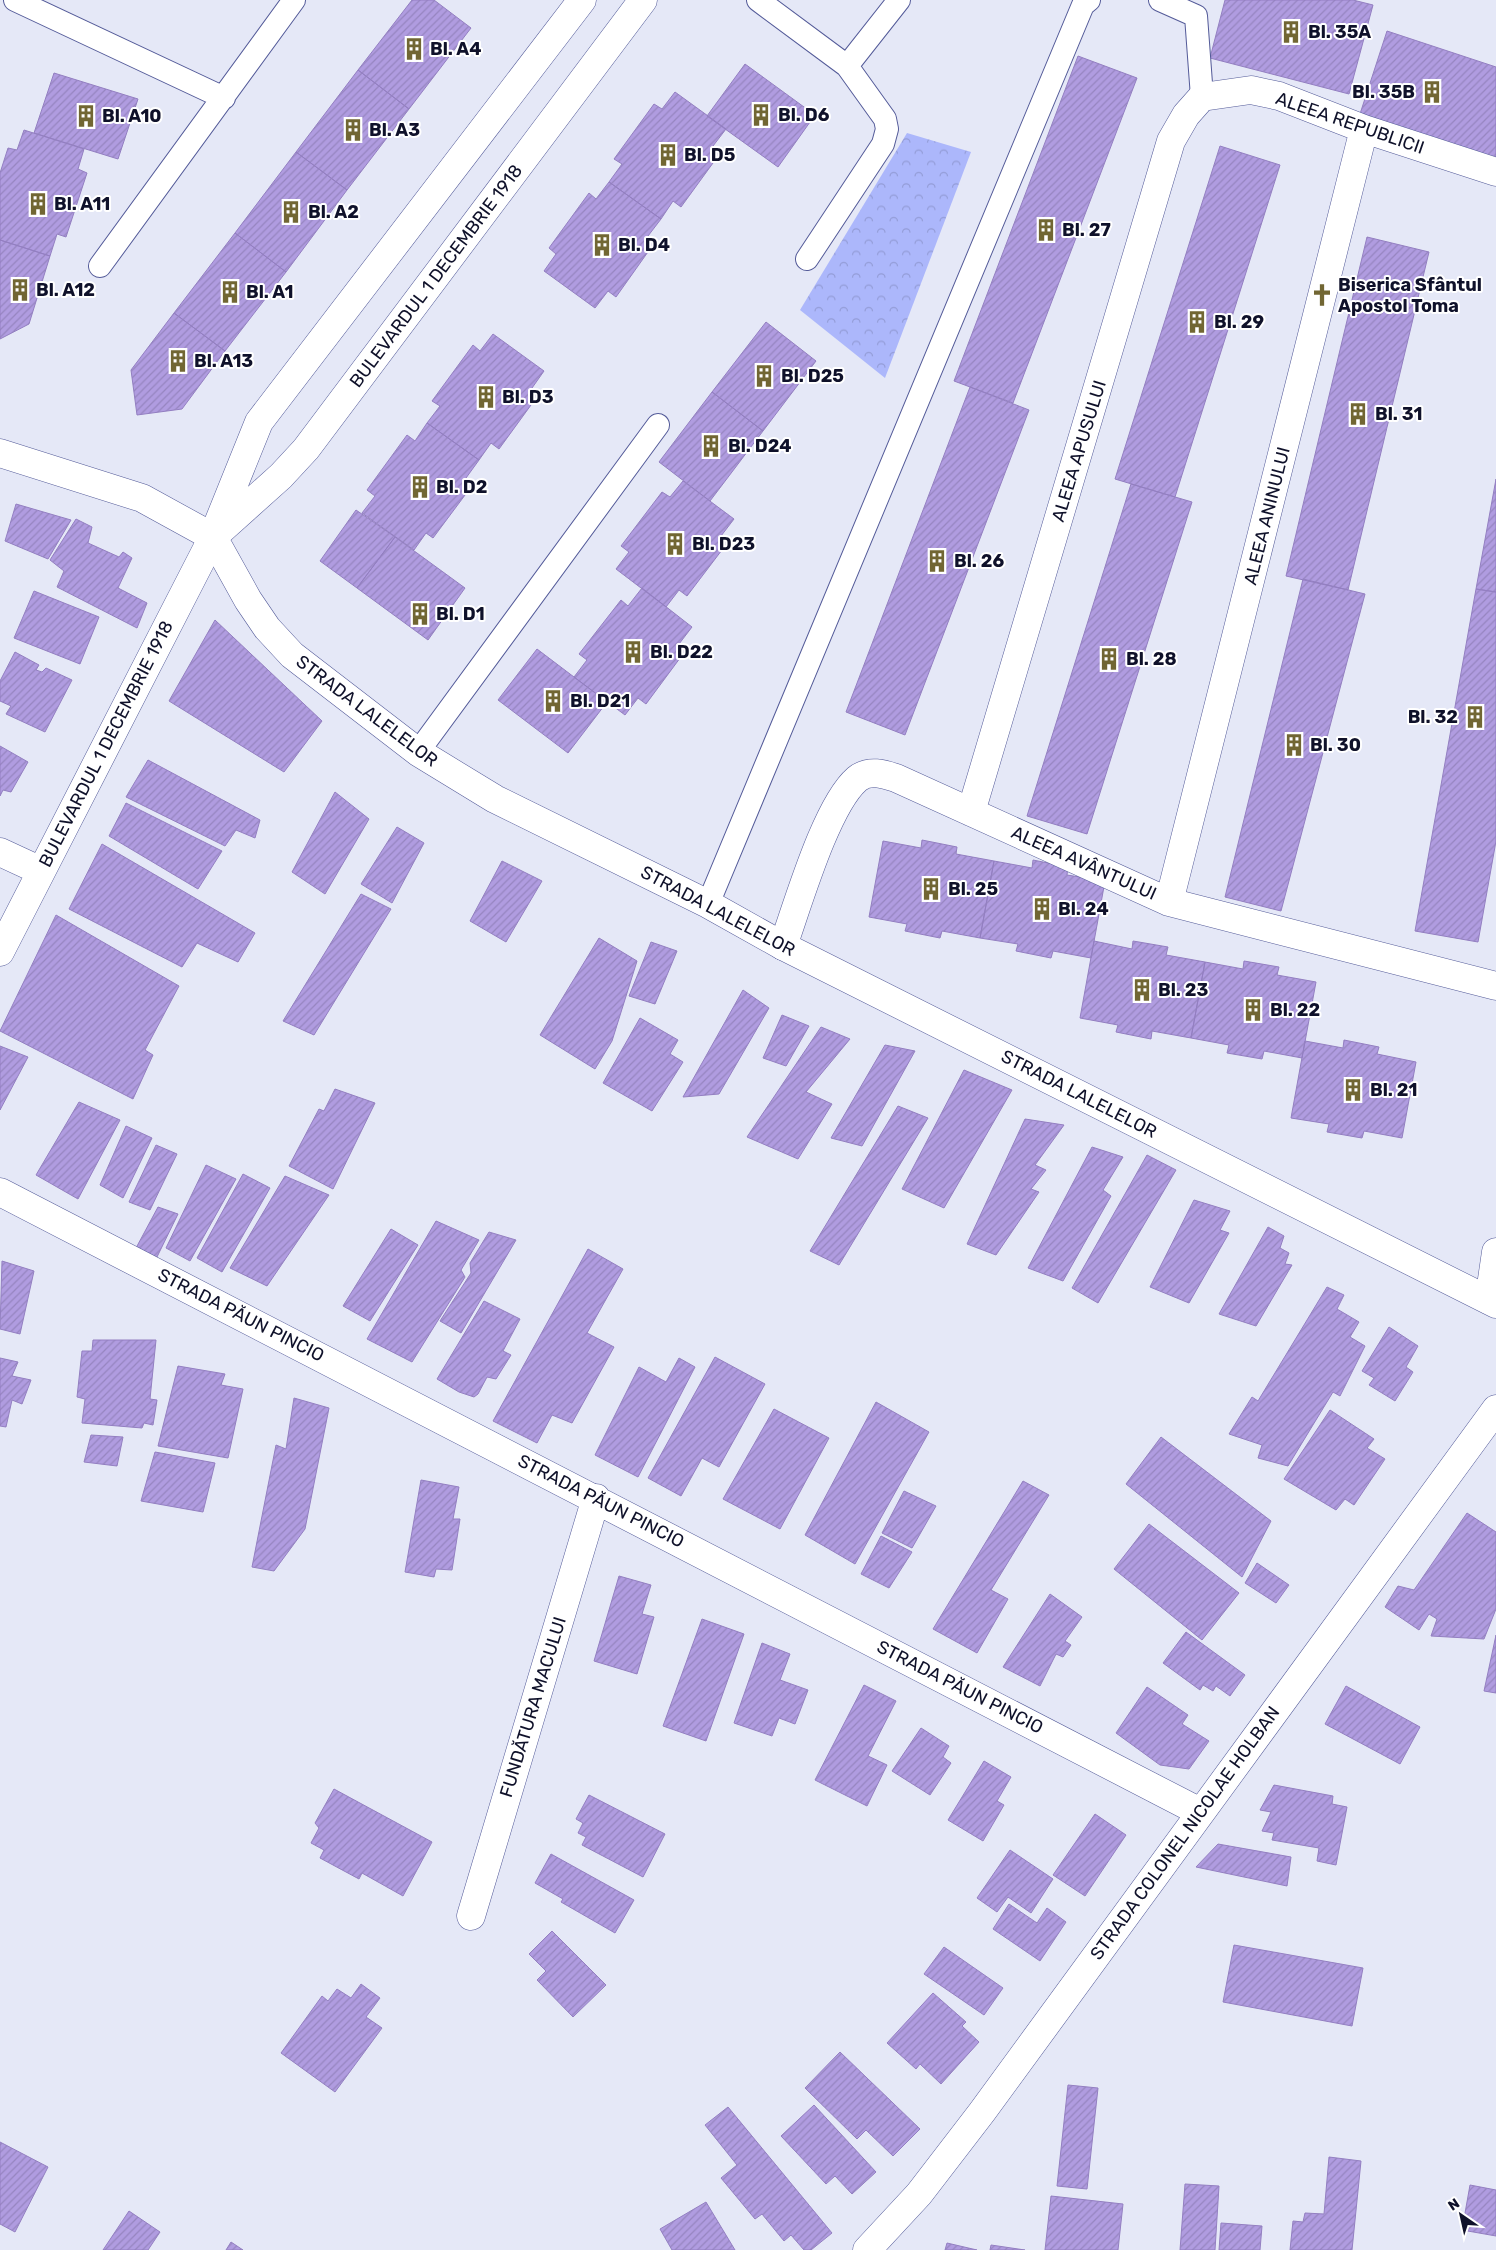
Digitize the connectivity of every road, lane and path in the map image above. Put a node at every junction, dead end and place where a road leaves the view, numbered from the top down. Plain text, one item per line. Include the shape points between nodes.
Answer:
1 (15, 0) edge
2 (294, 0) edge
3 (582, 0) edge
4 (643, 0) edge
5 (758, 0) edge
6 (900, 0) edge
7 (1089, 0) edge
8 (1160, 0) edge
9 (1200, 8) edge
10 (847, 66) junction
11 (1202, 97) junction
12 (224, 98) junction
13 (1364, 130) junction
14 (1496, 172) edge
15 (807, 259) dead end
16 (100, 266) dead end
17 (658, 425) dead end
18 (0, 453) edge
19 (213, 536) junction
20 (418, 752) junction
21 (971, 812) junction
22 (0, 852) edge
23 (41, 871) junction
24 (1169, 902) junction
25 (708, 904) junction
26 (784, 946) junction
27 (0, 952) edge
28 (1496, 986) edge
29 (0, 1192) edge
30 (1496, 1252) edge
31 (1492, 1302) edge
32 (1496, 1409) edge
33 (596, 1498) junction
34 (1200, 1812) junction
35 (471, 1916) dead end
36 (867, 2250) edge

1 - 12 lane
2 - 12 lane
3 - 19 street, BULEVARDUL 1 DECEMBRIE 1918 via 259,422
4 - 19 street, BULEVARDUL 1 DECEMBRIE 1918 via 306,449 281,476
5 - 10 lane
6 - 10 lane
7 - 25 lane via 1083,5
8 - 9 lane
9 - 11 lane
10 - 15 lane via 886,119 886,135
11 - 13 street, ALEEA REPUBLICII via 1251,90 1279,96
11 - 21 street, ALEEA APUSULUI via 1186,114 1171,141
12 - 16 lane
13 - 14 street, ALEEA REPUBLICII
13 - 24 street, ALEEA ANINULUI
17 - 20 lane
18 - 19 street via 142,498
19 - 20 street, STRADA LALELELOR via 248,600 267,628 292,655
19 - 23 street, BULEVARDUL 1 DECEMBRIE 1918
20 - 25 street, STRADA LALELELOR via 495,799
21 - 24 street, ALEEA AVÂNTULUI
21 - 26 street, ALEEA AVÂNTULUI via 896,778 876,772 858,778 829,820
22 - 23 street
23 - 27 street, BULEVARDUL 1 DECEMBRIE 1918
24 - 28 street, ALEEA AVÂNTULUI
25 - 26 street, STRADA LALELELOR
26 - 31 street, STRADA LALELELOR
29 - 33 street, STRADA PĂUN PINCIO
30 - 31 street
32 - 34 street, STRADA COLONEL NICOLAE HOLBAN
33 - 34 street, STRADA PĂUN PINCIO
33 - 35 street, FUNDĂTURA MACULUI
34 - 36 street, STRADA COLONEL NICOLAE HOLBAN via 965,2134 919,2194

